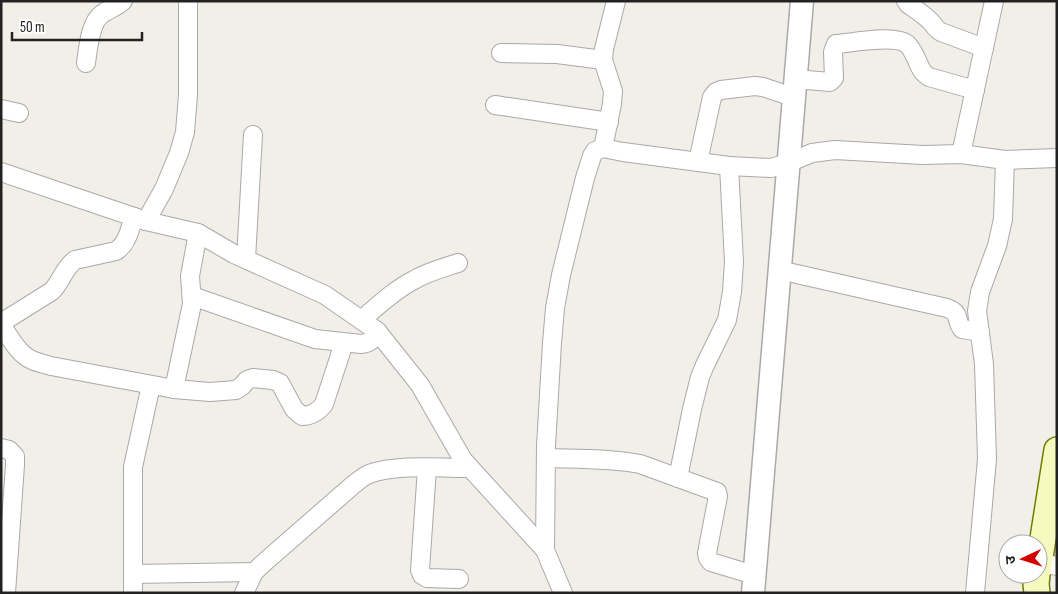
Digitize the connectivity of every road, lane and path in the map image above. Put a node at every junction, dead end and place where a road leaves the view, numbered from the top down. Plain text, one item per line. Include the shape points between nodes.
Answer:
1 (123, 1) edge
2 (188, 1) edge
3 (616, 1) edge
4 (802, 1) edge
5 (906, 1) edge
6 (994, 1) edge
7 (984, 48) junction
8 (501, 53) dead end
9 (603, 60) junction
10 (86, 63) dead end
11 (794, 88) junction
12 (975, 90) junction
13 (495, 105) dead end
14 (1, 109) edge
15 (19, 114) dead end
16 (609, 122) junction
17 (253, 135) dead end
18 (603, 148) junction
19 (962, 154) junction
20 (1057, 158) edge
21 (1004, 160) junction
22 (698, 162) junction
23 (788, 163) junction
24 (729, 166) junction
25 (1, 172) edge
26 (140, 219) junction
27 (198, 232) junction
28 (246, 259) junction
29 (458, 263) dead end
30 (779, 270) junction
31 (192, 296) junction
32 (361, 320) junction
33 (1, 324) edge
34 (376, 332) junction
35 (980, 332) junction
36 (344, 343) junction
37 (151, 384) junction
38 (174, 389) junction
39 (1, 448) edge
40 (1057, 450) edge
41 (546, 458) junction
42 (427, 468) junction
43 (470, 468) junction
44 (678, 478) junction
45 (1054, 486) edge
46 (1048, 534) edge
47 (545, 550) junction
48 (254, 572) junction
49 (133, 574) junction
50 (459, 579) dead end
51 (753, 584) edge
52 (6, 593) edge
53 (133, 593) edge
54 (244, 593) edge
55 (563, 593) edge
56 (975, 593) edge

1 - 10 street via 101,14 96,21
2 - 26 street via 185,132 164,189
3 - 9 street
4 - 11 street
5 - 7 street via 928,18 937,30
6 - 7 street
7 - 12 street
8 - 9 street via 557,54
9 - 16 street via 613,91
11 - 12 street via 830,82 834,78 833,52 836,44 886,39 906,43 929,77
11 - 22 street via 755,86 716,92 712,97
11 - 23 street
12 - 19 street
13 - 16 street
14 - 15 street
16 - 18 street
17 - 28 street
18 - 22 street
18 - 41 street via 592,156 561,274 554,317
19 - 21 street
19 - 23 street via 835,150 812,153
20 - 21 street
21 - 35 street via 1003,219 980,292 977,311
22 - 24 street
23 - 24 street via 771,168
23 - 30 street
24 - 44 street via 734,262 732,292 727,320 700,377
25 - 26 street
26 - 27 street
26 - 33 street via 121,248 75,260 52,291
27 - 28 street
27 - 31 street via 190,276
28 - 32 street via 326,295
29 - 32 street via 408,283
30 - 35 street via 947,308 957,315 962,329
30 - 51 street
31 - 36 street via 315,339
31 - 38 street
32 - 34 street
33 - 37 street via 19,350 34,361
34 - 36 street via 368,344
34 - 43 street via 420,386 462,460
35 - 56 street via 986,459
36 - 38 street via 324,404 308,416 302,416 294,409 280,383 273,380 253,378 236,390 218,392
37 - 38 street
37 - 49 street via 133,468
39 - 52 street via 15,456
40 - 45 main road
41 - 44 street via 632,462
41 - 47 street
42 - 43 street
42 - 48 street via 386,470 367,475
42 - 50 street via 420,570 427,578
43 - 47 street
44 - 51 street via 717,492 708,558
45 - 46 main road
47 - 55 street
48 - 49 street
48 - 54 street
49 - 53 street

